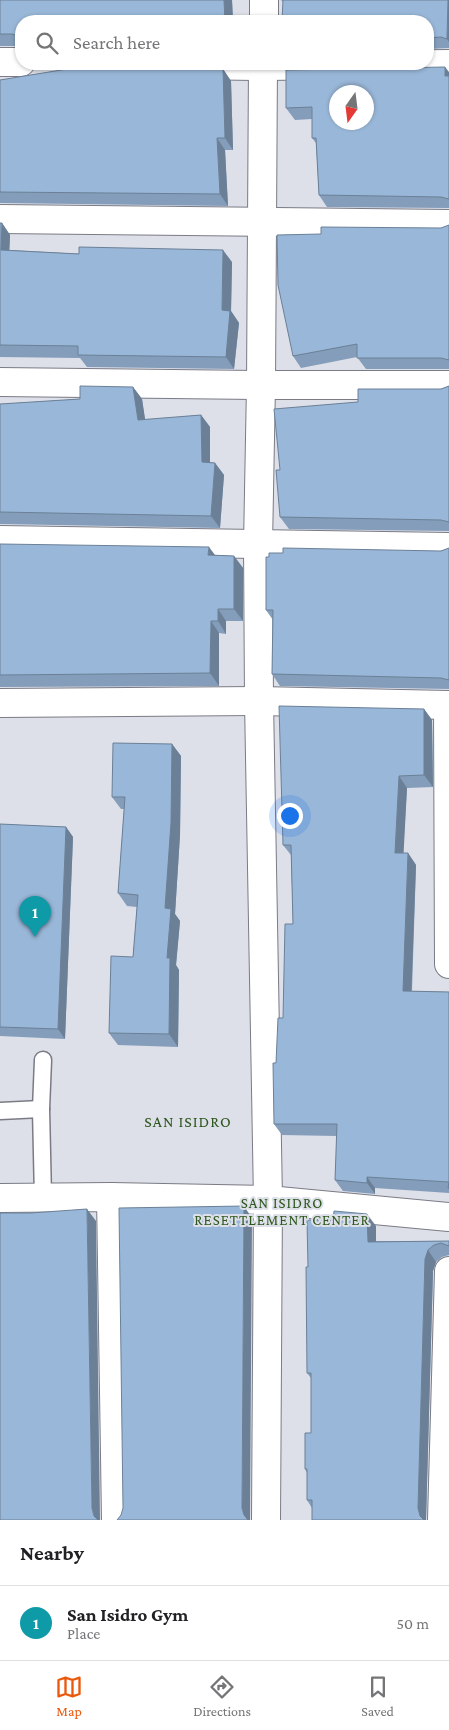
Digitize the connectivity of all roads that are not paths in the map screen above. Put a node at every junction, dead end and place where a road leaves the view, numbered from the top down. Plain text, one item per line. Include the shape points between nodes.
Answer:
1 (264, 0) edge
2 (264, 15) edge
3 (0, 62) edge
4 (15, 62) edge
5 (434, 64) edge
6 (449, 64) edge
7 (263, 70) edge
8 (0, 219) edge
9 (262, 223) junction
10 (449, 224) edge
11 (0, 382) edge
12 (449, 384) edge
13 (261, 385) junction
14 (0, 540) edge
15 (258, 544) junction
16 (449, 547) edge
17 (259, 701) junction
18 (0, 703) edge
19 (448, 705) edge
20 (449, 964) edge
21 (43, 1060) dead end
22 (41, 1110) junction
23 (0, 1111) edge
24 (111, 1197) junction
25 (0, 1198) edge
26 (43, 1198) junction
27 (268, 1200) junction
28 (449, 1217) edge
29 (449, 1271) edge
30 (116, 1520) edge
31 (266, 1520) edge
32 (442, 1520) edge

1 - 2 street
3 - 4 street
5 - 6 street
7 - 9 street
8 - 9 street
9 - 10 street
9 - 13 street
11 - 13 street
12 - 13 street
13 - 15 street
14 - 15 street
15 - 16 street
15 - 17 street
17 - 18 street
17 - 19 street
17 - 27 street
19 - 20 street
21 - 22 lane
22 - 23 lane
22 - 26 lane
24 - 26 street
24 - 27 street
24 - 30 street
25 - 26 street
27 - 28 street
27 - 31 street
29 - 32 street

